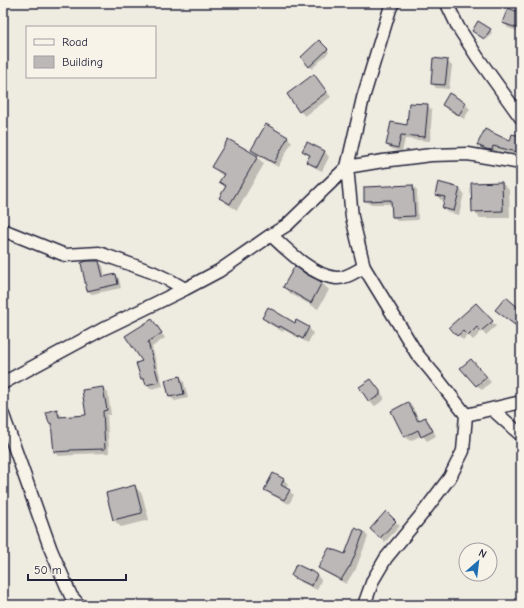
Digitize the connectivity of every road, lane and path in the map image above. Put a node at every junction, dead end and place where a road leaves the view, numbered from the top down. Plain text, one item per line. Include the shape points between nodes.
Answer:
1 (448, 3) edge
2 (389, 5) edge
3 (521, 118) edge
4 (521, 163) edge
5 (346, 167) junction
6 (3, 230) edge
7 (271, 235) junction
8 (364, 267) junction
9 (185, 289) junction
10 (3, 383) edge
11 (521, 402) edge
12 (492, 409) junction
13 (3, 415) edge
14 (466, 415) junction
15 (521, 435) edge
16 (79, 605) edge
17 (364, 605) edge

1 - 3 street via 458,27
2 - 5 street
4 - 5 street via 460,154 431,155
5 - 7 street via 287,225
5 - 8 street via 352,217
6 - 9 street via 65,255 99,253 152,272
7 - 8 street via 321,274 337,278 348,276
7 - 9 street via 219,271
8 - 14 street via 417,354
9 - 10 street via 103,329
11 - 12 street
12 - 14 street
12 - 15 street
13 - 16 street via 51,550 71,596
14 - 17 street via 463,451 450,477 386,558 373,580

